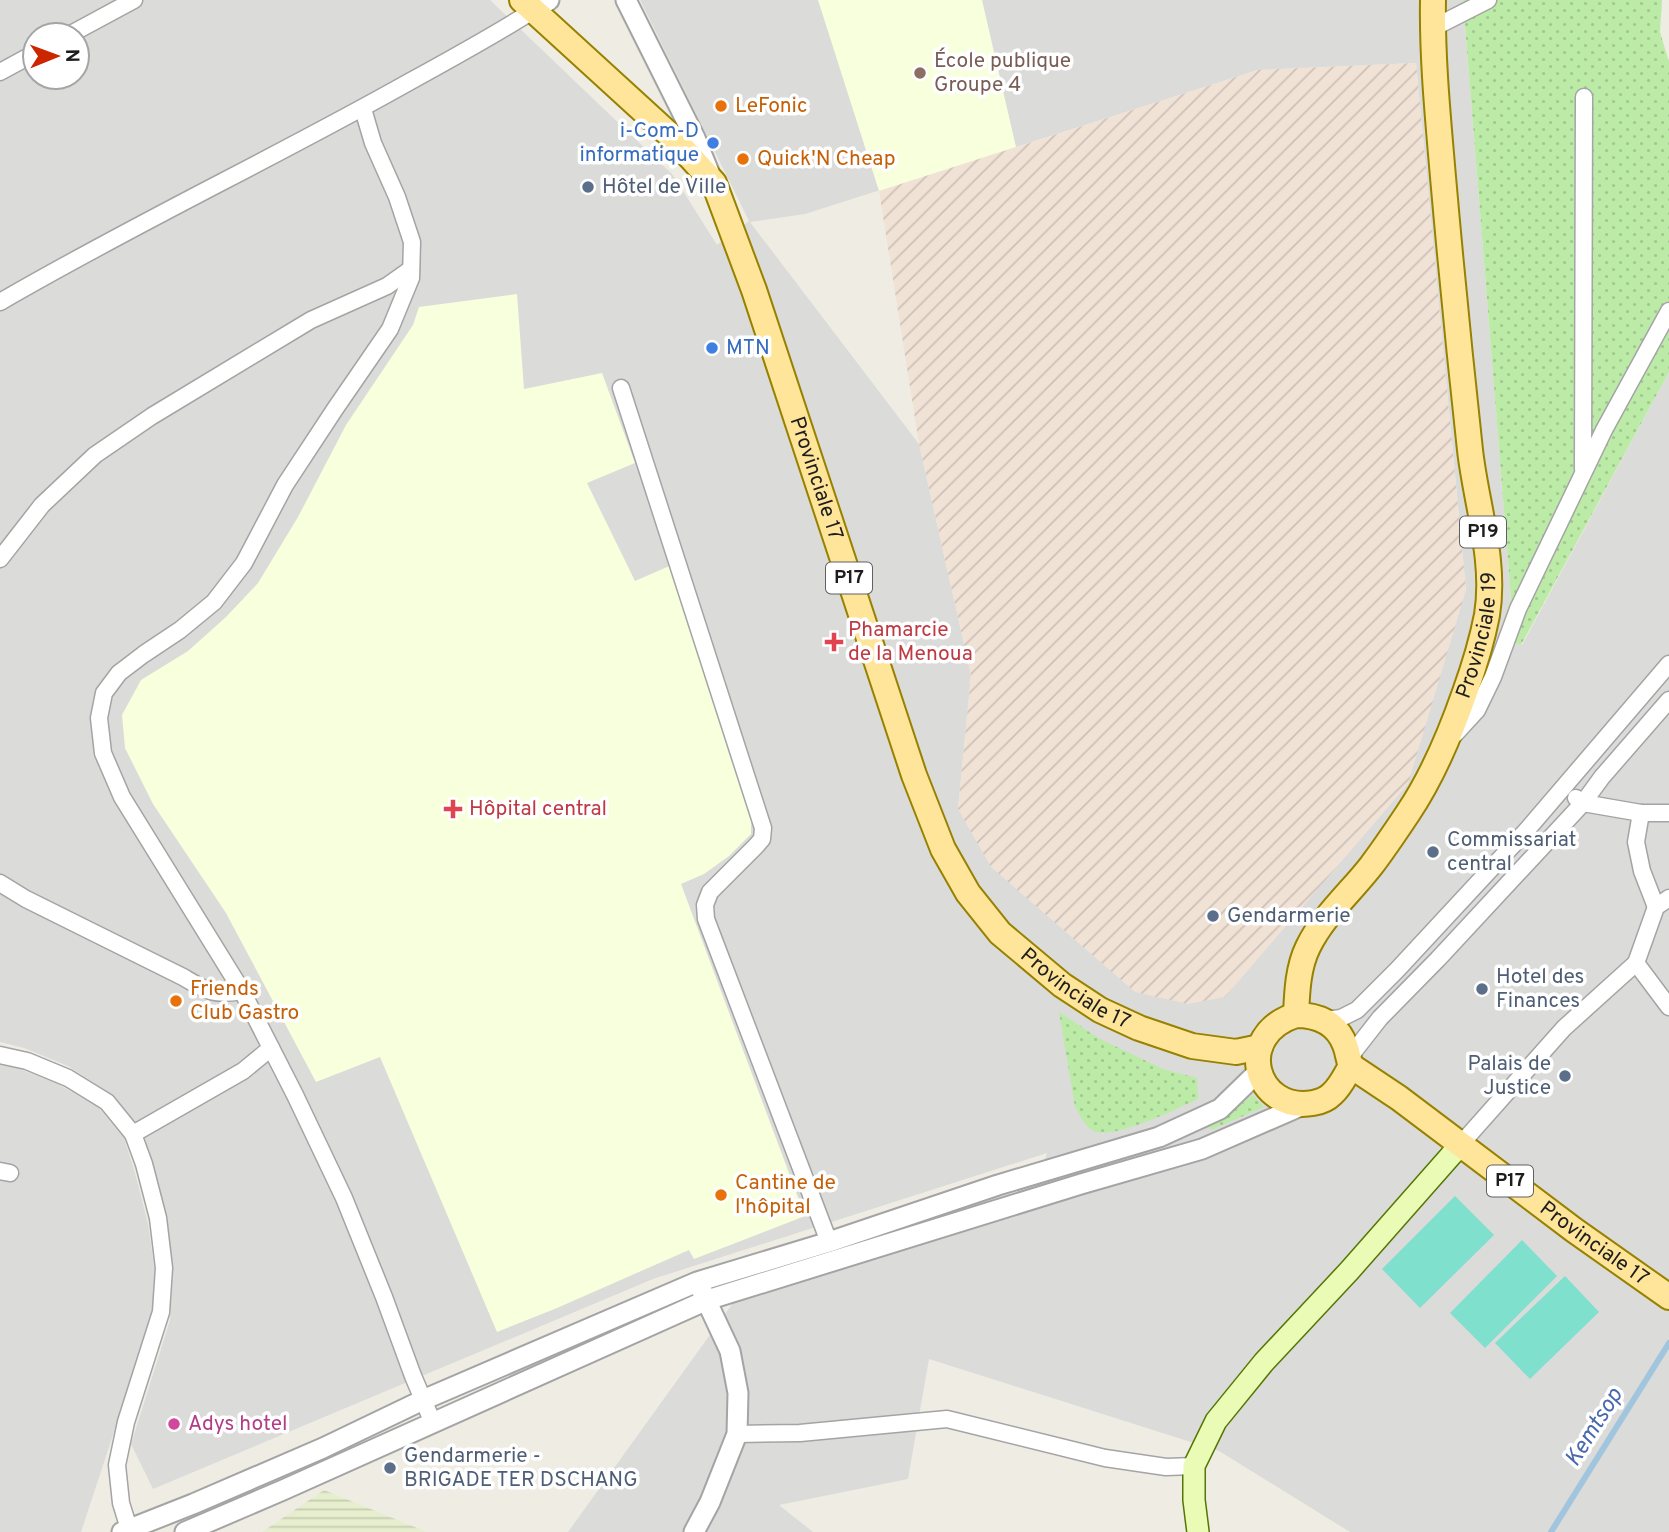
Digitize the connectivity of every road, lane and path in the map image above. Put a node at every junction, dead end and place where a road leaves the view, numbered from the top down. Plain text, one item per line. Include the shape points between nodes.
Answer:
1 (134, 0) edge
2 (626, 0) edge
3 (1433, 0) edge
4 (1488, 0) edge
5 (535, 3) edge
6 (91, 23) edge
7 (1433, 28) junction
8 (21, 61) edge
9 (0, 72) edge
10 (1584, 97) dead end
11 (363, 109) junction
12 (714, 183) junction
13 (411, 269) junction
14 (0, 302) edge
15 (1669, 311) edge
16 (621, 388) dead end
17 (1583, 475) junction
18 (0, 559) edge
19 (1669, 664) edge
20 (1669, 700) edge
21 (1444, 746) junction
22 (1562, 789) junction
23 (1583, 803) junction
24 (1641, 813) junction
25 (1669, 813) edge
26 (0, 883) edge
27 (1663, 902) edge
28 (1636, 963) junction
29 (242, 990) junction
30 (1669, 1007) edge
31 (1296, 1015) junction
32 (1324, 1020) junction
33 (271, 1048) junction
34 (0, 1055) edge
35 (1260, 1059) junction
36 (1349, 1063) junction
37 (1303, 1105) junction
38 (133, 1134) junction
39 (1461, 1143) junction
40 (1073, 1162) junction
41 (1081, 1184) junction
42 (828, 1242) junction
43 (697, 1282) junction
44 (1669, 1297) edge
45 (707, 1300) junction
46 (423, 1400) junction
47 (433, 1423) junction
48 (737, 1434) junction
49 (1194, 1466) junction
50 (127, 1531) edge
51 (185, 1532) edge
52 (694, 1532) edge
53 (1198, 1532) edge

1 - 6 street
2 - 12 street
3 - 7 main road, Provinciale 19 / P19
4 - 7 street
5 - 11 street via 494,35
5 - 12 main road, Provinciale 17 / P17
7 - 21 main road, Provinciale 19 / P19 via 1471,465 1489,570 1479,650
8 - 9 street
10 - 17 street
11 - 13 street via 412,242
11 - 14 street
12 - 35 main road, Provinciale 17 / P17 via 754,290 914,775 943,849 968,893 1000,933 1100,1010 1192,1046
13 - 18 street via 387,286 311,320 95,454 42,505
13 - 29 street via 390,329 285,485 244,563 214,602 119,673 104,692 99,718 103,753 122,797
15 - 17 street
16 - 42 street via 763,828 762,839 710,892 706,919
17 - 21 street via 1518,609 1493,677 1476,710
19 - 22 street
20 - 23 street
21 - 31 main road, Provinciale 19 / P19 via 1409,812 1308,947
22 - 23 street
22 - 32 street via 1370,998 1349,1014
23 - 24 street
23 - 36 street via 1380,1018
24 - 25 street
24 - 27 street via 1636,842 1642,871
26 - 29 street via 206,990 224,994
27 - 28 street
28 - 30 street
28 - 39 street via 1564,1028
29 - 33 street
31 - 32 main road
31 - 35 main road via 1265,1035
32 - 36 main road via 1341,1036
33 - 38 street via 243,1072
33 - 46 street via 344,1198
34 - 38 street via 68,1078 107,1102
35 - 37 main road via 1265,1085 1276,1096
35 - 40 street via 1220,1109 1159,1137
36 - 37 main road via 1331,1095
36 - 39 main road, Provinciale 17 / P17
37 - 41 street via 1202,1149
38 - 50 street via 158,1218 164,1268 161,1312 117,1465
39 - 44 main road, Provinciale 17 / P17
39 - 49 main road via 1264,1362 1216,1421
40 - 41 street
40 - 42 street
41 - 45 street
42 - 43 street
43 - 45 street
43 - 46 street
45 - 47 street
45 - 48 street via 730,1351 738,1393
46 - 47 street
46 - 50 street
47 - 51 street
48 - 49 street via 947,1419 1105,1458 1166,1467
48 - 52 street
49 - 53 main road

